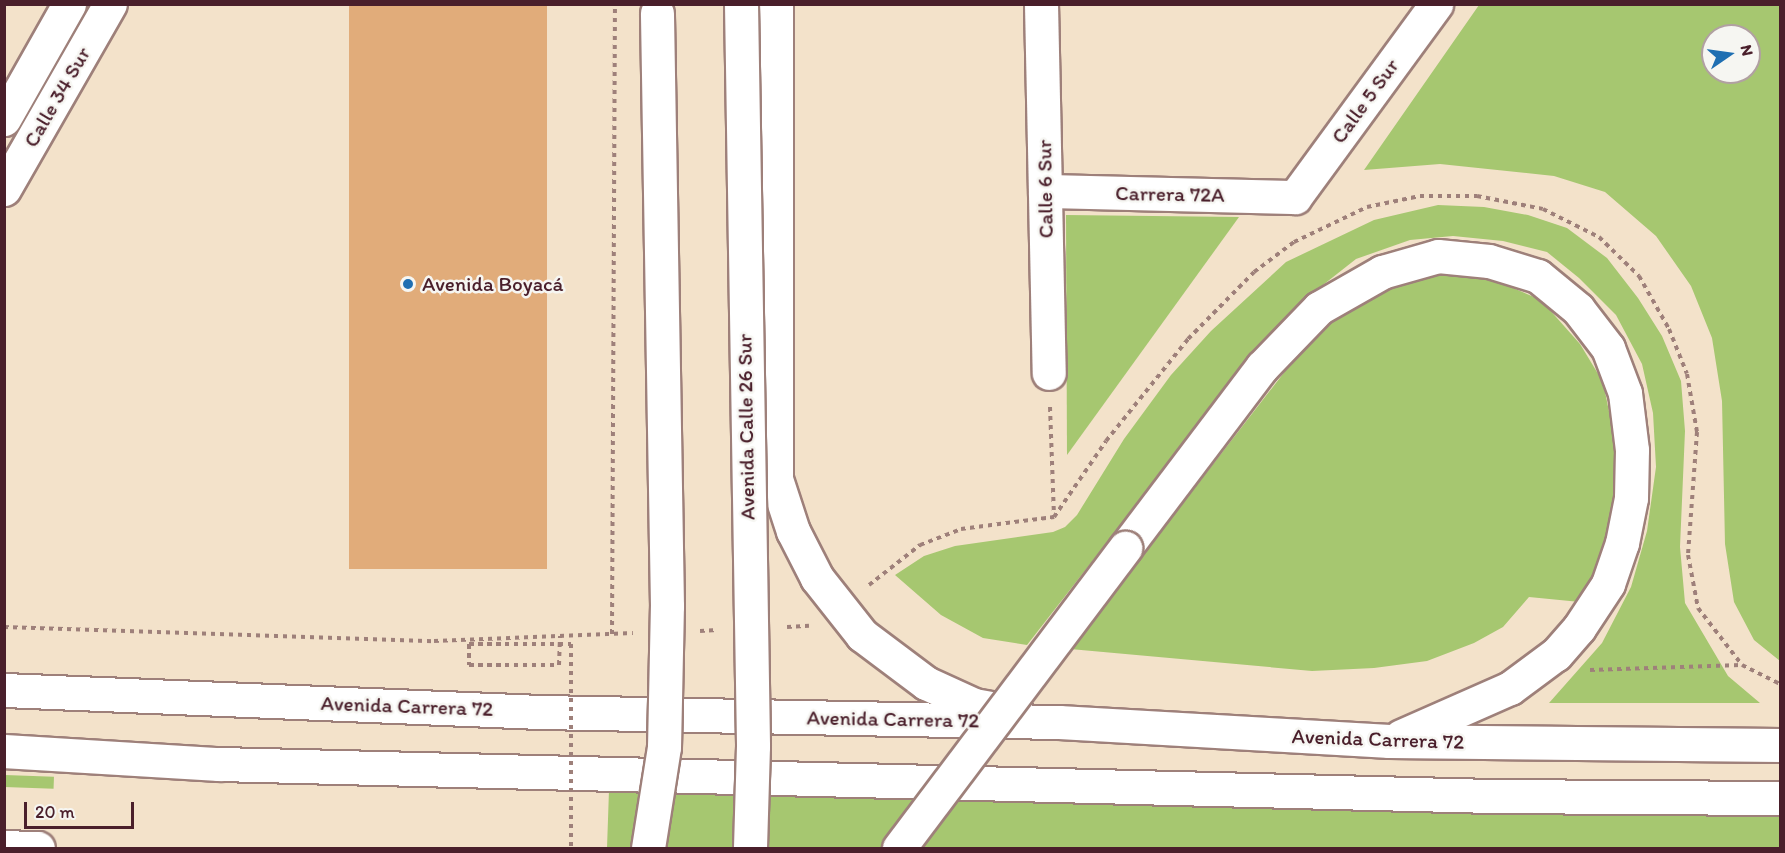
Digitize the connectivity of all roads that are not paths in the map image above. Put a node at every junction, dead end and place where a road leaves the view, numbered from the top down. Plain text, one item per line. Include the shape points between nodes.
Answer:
1 (69, 4) edge
2 (110, 4) edge
3 (741, 4) edge
4 (776, 4) edge
5 (1041, 4) edge
6 (1436, 4) edge
7 (657, 13) dead end
8 (4, 119) edge
9 (4, 189) edge
10 (1045, 191) junction
11 (1295, 197) joint
12 (1048, 373) road end
13 (6, 690) edge
14 (1059, 722) junction
15 (1389, 741) junction
16 (1780, 745) edge
17 (4, 751) edge
18 (1780, 798) edge
19 (4, 847) edge
20 (38, 849) edge
21 (648, 849) edge
22 (750, 849) edge
23 (899, 849) edge

1 - 8 main road, Calle 34 Sur
2 - 9 main road, Calle 34 Sur
3 - 22 main road, Avenida Calle 26 Sur, bridge via 748,683 753,746
4 - 14 main road via 777,479 793,531 839,610 886,655 926,683 974,705
5 - 10 main road, Calle 6 Sur
6 - 11 main road, Calle 5 Sur
7 - 21 main road, bridge via 666,617 664,747
10 - 11 main road, Carrera 72A
10 - 12 main road, Calle 6 Sur
13 - 14 main road, Avenida Carrera 72 via 541,712
14 - 15 main road, Avenida Carrera 72
15 - 16 main road, Avenida Carrera 72
15 - 23 main road, bridge via 1510,688 1556,654 1608,584 1622,543 1631,498 1632,450 1625,393 1608,348 1578,309 1538,276 1489,261 1438,256 1382,272 1319,308 1262,367
17 - 18 main road via 219,764 1492,796
19 - 20 main road

